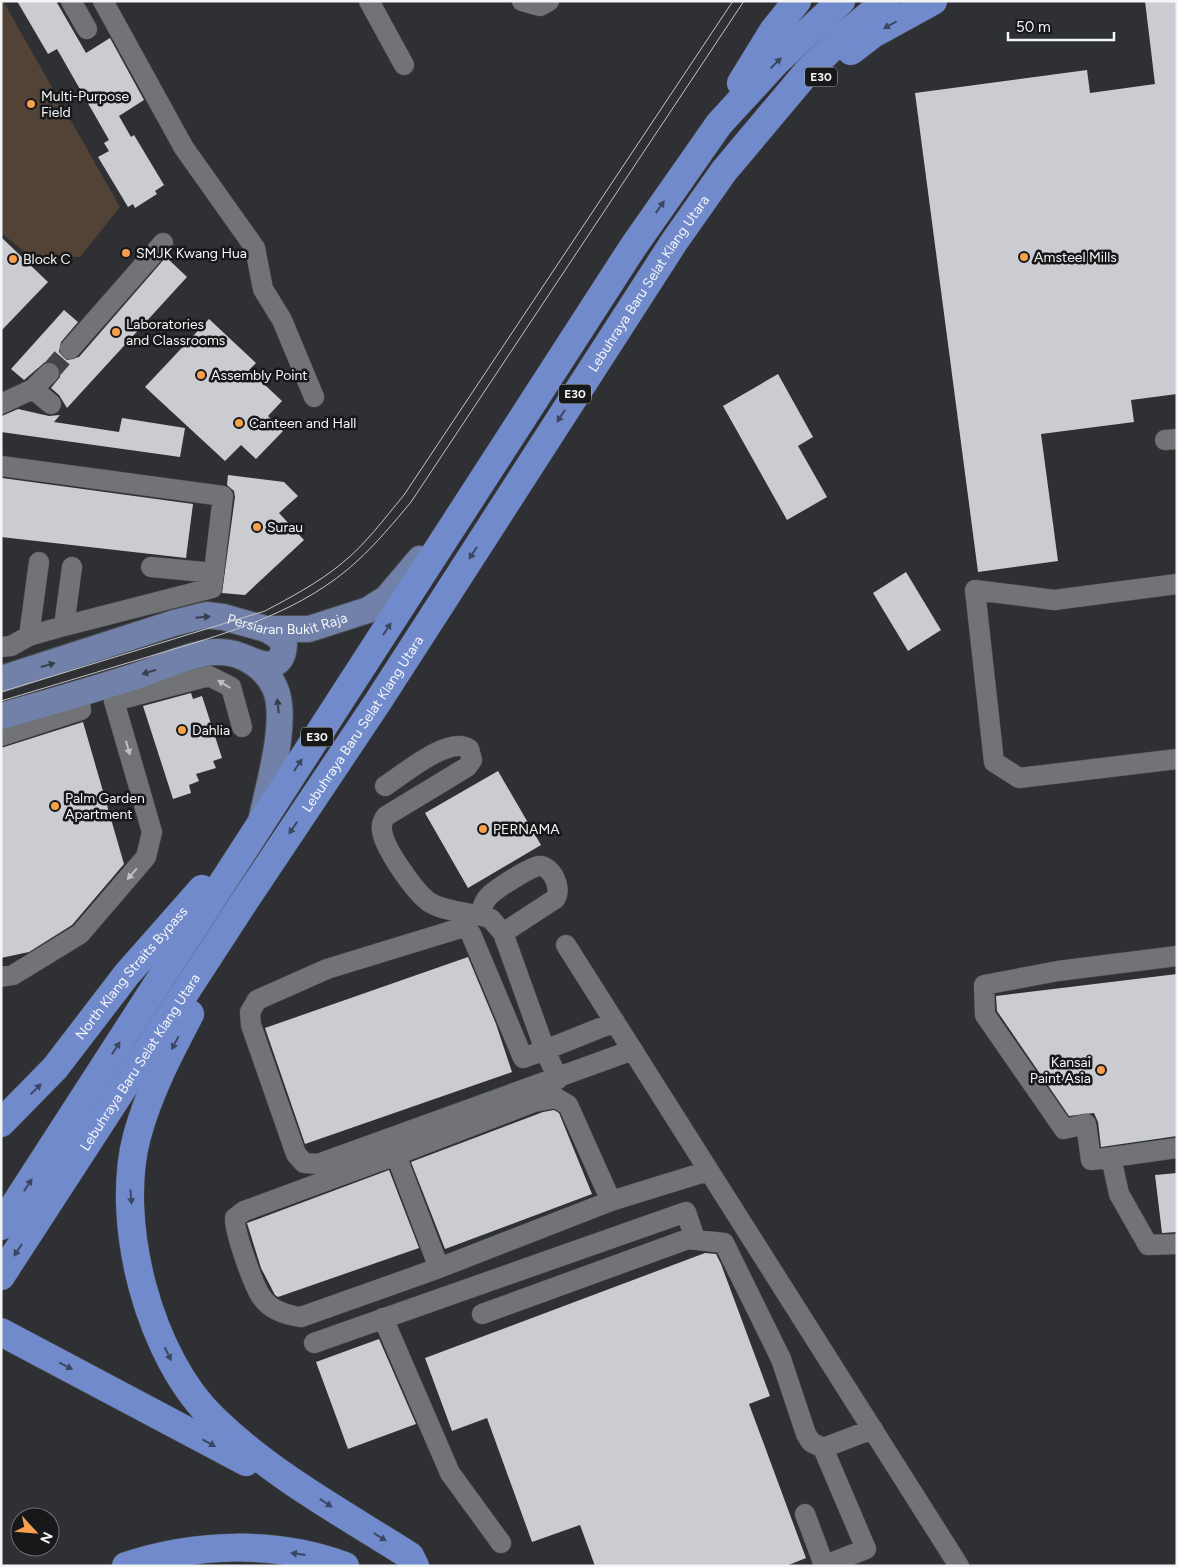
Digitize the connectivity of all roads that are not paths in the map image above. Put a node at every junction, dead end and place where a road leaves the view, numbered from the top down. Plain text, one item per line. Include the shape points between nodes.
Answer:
1 (71, 1) edge
2 (102, 1) edge
3 (369, 1) edge
4 (522, 1) edge
5 (549, 1) edge
6 (797, 1) edge
7 (842, 1) edge
8 (886, 1) edge
9 (933, 1) edge
10 (87, 29) dead end
11 (404, 65) dead end
12 (719, 124) junction
13 (724, 171) junction
14 (164, 243) dead end
15 (70, 349) tunnel mouth
16 (49, 373) tunnel mouth
17 (33, 389) junction
18 (314, 397) dead end
19 (1, 404) edge
20 (51, 404) dead end
21 (505, 449) junction
22 (1, 466) edge
23 (38, 562) dead end
24 (72, 567) dead end
25 (151, 567) dead end
26 (214, 573) junction
27 (1177, 584) edge
28 (64, 626) junction
29 (266, 629) junction
30 (29, 636) junction
31 (6, 646) edge
32 (248, 659) junction
33 (9, 677) edge
34 (113, 692) junction
35 (79, 695) junction
36 (1, 716) edge
37 (242, 727) dead end
38 (1, 736) edge
39 (1177, 759) edge
40 (385, 786) dead end
41 (260, 823) junction
42 (242, 905) junction
43 (480, 915) junction
44 (503, 934) junction
45 (566, 945) dead end
46 (1177, 956) edge
47 (1, 977) edge
48 (615, 1022) junction
49 (545, 1050) junction
50 (633, 1050) junction
51 (523, 1058) junction
52 (558, 1079) junction
53 (534, 1086) junction
54 (1, 1123) edge
55 (1177, 1148) edge
56 (396, 1156) junction
57 (1111, 1157) junction
58 (708, 1171) junction
59 (612, 1201) junction
60 (1, 1226) edge
61 (695, 1239) junction
62 (1177, 1244) edge
63 (439, 1268) junction
64 (1, 1276) edge
65 (482, 1314) dead end
66 (383, 1318) junction
67 (12, 1338) edge
68 (314, 1343) dead end
69 (873, 1430) junction
70 (823, 1448) junction
71 (303, 1487) junction
72 (805, 1514) dead end
73 (502, 1543) dead end
74 (417, 1563) edge
75 (823, 1565) edge
76 (126, 1566) edge
77 (344, 1566) edge
78 (959, 1566) edge

1 - 10 street
2 - 18 street via 184,148 255,248 263,289 282,320
3 - 11 street
4 - 5 street via 540,6
6 - 12 highway, Lebuhraya Baru Selat Klang Utara / E30 via 773,31 732,96
12 -> 7 highway, Lebuhraya Baru Selat Klang Utara / E30 via 776,62
8 - 13 highway, Lebuhraya Baru Selat Klang Utara / E30 via 808,72
9 -> 13 highway, Lebuhraya Baru Selat Klang Utara / E30 via 873,34 835,63
21 -> 12 highway, Lebuhraya Baru Selat Klang Utara / E30 via 629,253
13 -> 42 highway, Lebuhraya Baru Selat Klang Utara / E30 via 674,242
14 - 15 street
16 - 17 street
17 - 19 street
17 - 20 street
21 - 29 main road, Persiaran Bukit Raja via 450,514 412,571 387,598 368,610 309,629
41 -> 21 highway, Lebuhraya Baru Selat Klang Utara / E30
22 - 26 street via 223,496
23 - 30 street
24 - 28 street
25 - 26 street
26 - 28 street via 212,588
27 - 39 street via 1054,600 975,590 994,762 1019,778
28 - 30 street
29 - 32 main road via 284,644 280,659 265,665
33 -> 29 main road, Persiaran Bukit Raja via 191,618 223,617
30 - 31 street
31 - 33 street
32 -> 34 main road via 234,654 206,653
41 -> 32 main road via 280,727 275,688 268,676
34 - 35 main road
37 -> 34 street via 231,687 209,676
34 -> 47 street via 152,832 146,857 80,934 13,975
35 - 36 main road
35 - 38 street via 81,710
40 - 43 street via 446,746 463,745 469,749 472,760 467,767 386,816 382,831 414,887 429,902
54 -> 41 highway, North Klang Straits Bypass / E30 via 55,1068 127,974
60 -> 41 highway, Lebuhraya Baru Selat Klang Utara / E30
42 -> 64 highway, Lebuhraya Baru Selat Klang Utara / E30
42 -> 71 highway via 223,950 156,1078 137,1137 130,1185 135,1246 140,1284 153,1321 185,1387 240,1443
43 - 44 street via 491,920
43 - 44 street via 486,899 493,892 531,869 538,866 546,868 559,887 559,893
44 - 49 street
45 - 48 street
46 - 57 street via 1058,971 984,985 985,1015 1064,1128 1086,1124 1091,1160
48 - 49 street
48 - 50 street
49 - 51 street
49 - 52 street
50 - 52 street
50 - 58 street
51 - 53 street
51 - 53 street via 472,934 464,927 327,969 257,1000 250,1012 251,1025 296,1154 304,1163 318,1164
52 - 53 street
55 - 57 street
56 - 59 street via 534,1102 556,1098 568,1105
56 - 63 street
56 - 63 street via 238,1214 234,1224 243,1253 262,1298 285,1314 301,1317
57 - 62 street via 1119,1194 1148,1244
58 - 59 street
58 - 69 street
59 - 63 street
61 - 65 street
61 - 66 street via 686,1212
61 - 70 street via 724,1243 781,1359 806,1434 811,1442
66 - 68 street
66 - 73 street via 450,1472
67 -> 71 highway via 237,1458
69 - 70 street
69 - 78 street
70 - 75 street via 866,1549
71 -> 74 highway
72 - 75 street
77 -> 76 highway via 321,1557 232,1548 190,1550

